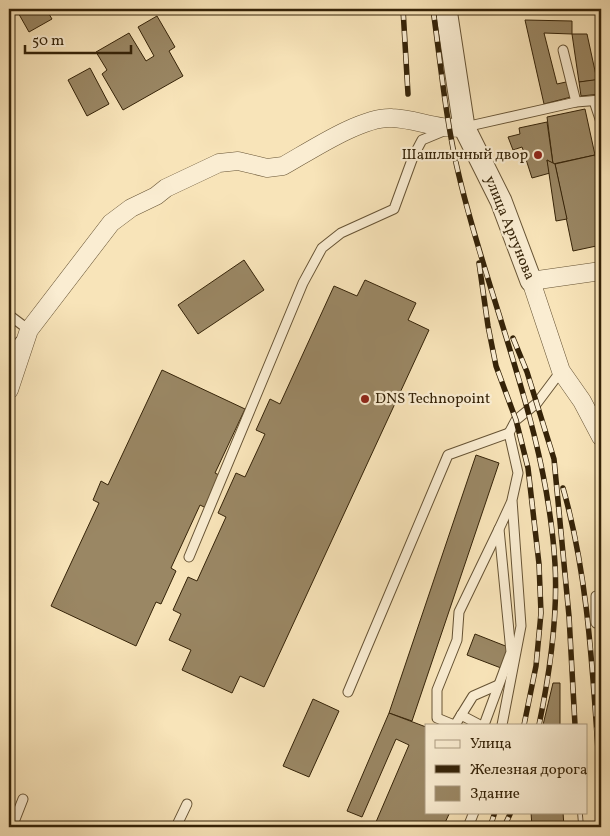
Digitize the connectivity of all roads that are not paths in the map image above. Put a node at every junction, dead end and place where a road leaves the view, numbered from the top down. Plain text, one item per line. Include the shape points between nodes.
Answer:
1 (446, 9) edge
2 (563, 50) dead end
3 (598, 101) edge
4 (576, 102) junction
5 (601, 122) edge
6 (457, 128) junction
7 (601, 271) edge
8 (531, 281) junction
9 (9, 315) edge
10 (29, 330) junction
11 (9, 355) edge
12 (561, 371) junction
13 (9, 390) edge
14 (509, 432) junction
15 (601, 437) edge
16 (512, 500) junction
17 (499, 529) junction
18 (189, 557) dead end
19 (601, 596) edge
20 (596, 623) dead end
21 (498, 684) junction
22 (348, 692) dead end
23 (461, 715) junction
24 (452, 724) edge
25 (455, 724) edge
26 (478, 724) edge
27 (484, 724) edge
28 (502, 724) edge
29 (23, 799) dead end
30 (187, 804) dead end
31 (473, 814) edge
32 (12, 827) edge
33 (176, 827) edge
34 (468, 827) edge

1 - 6 street, улица Аргунова
2 - 4 lane
3 - 4 lane
3 - 5 lane
4 - 6 lane
6 - 8 street, улица Аргунова via 500,201
6 - 10 street via 389,117 366,121 282,166 267,168 238,161 219,163 166,188 111,223
6 - 18 lane via 422,140 394,209 341,233 322,248 303,283
7 - 8 street
8 - 12 street, улица Аргунова
9 - 10 lane
10 - 11 lane
10 - 13 street
12 - 14 lane
12 - 15 street, улица Аргунова
14 - 16 lane via 518,473
14 - 22 lane via 448,455
16 - 17 lane
16 - 28 lane via 521,626
17 - 21 lane via 511,652
17 - 24 lane via 458,612 457,640 437,690 437,718
19 - 20 lane via 596,596
21 - 23 lane via 473,696
21 - 27 lane
23 - 25 lane
23 - 26 lane
29 - 32 lane
30 - 33 lane
31 - 34 lane

